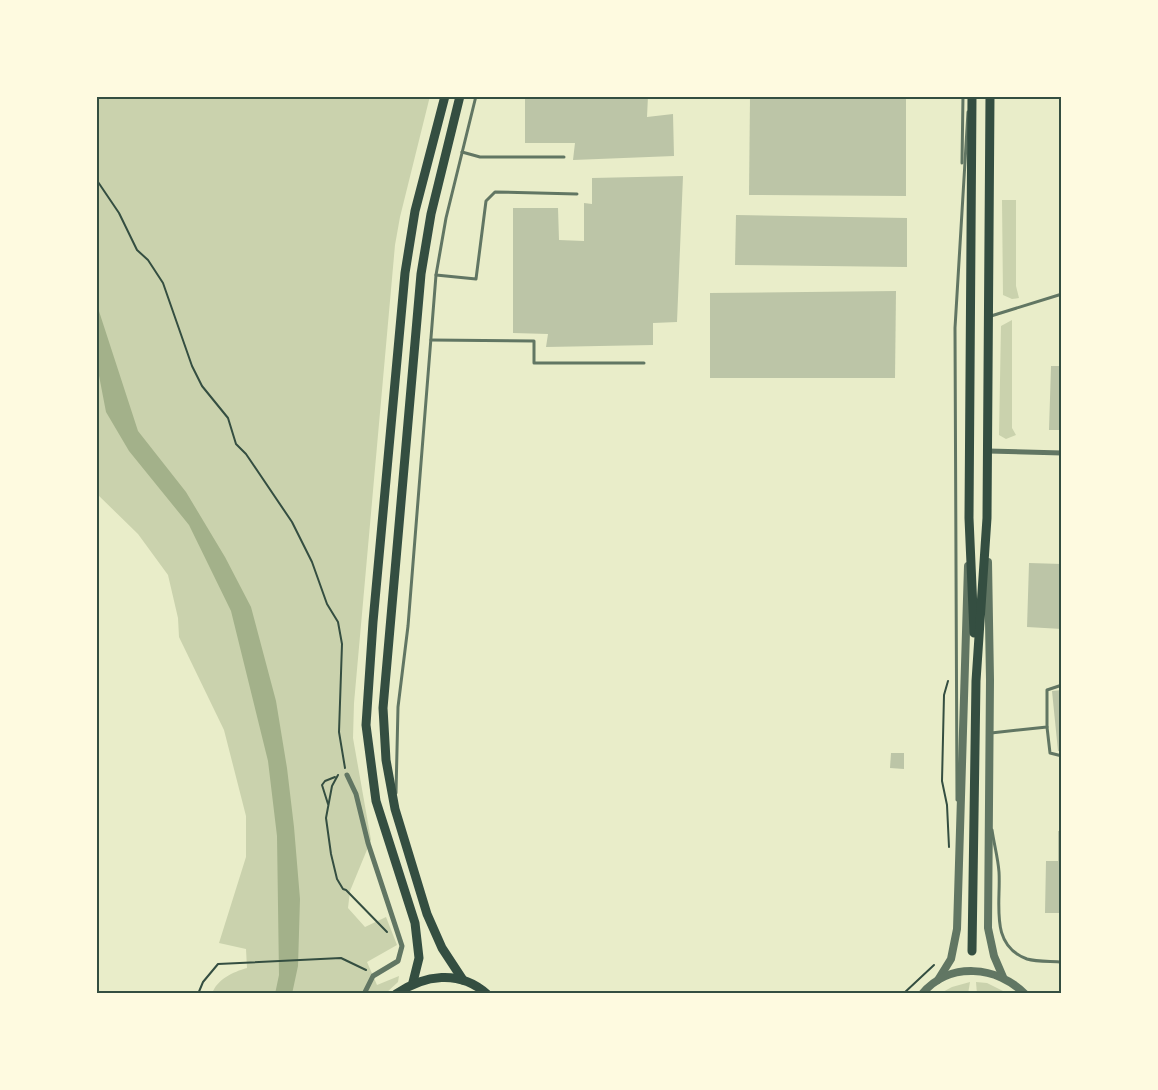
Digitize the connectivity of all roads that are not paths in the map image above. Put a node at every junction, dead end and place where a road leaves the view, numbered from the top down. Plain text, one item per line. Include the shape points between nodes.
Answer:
1 (445, 96) edge
2 (460, 96) edge
3 (476, 96) edge
4 (963, 96) edge
5 (970, 96) edge
6 (990, 96) edge
7 (462, 152) junction
8 (564, 157) dead end
9 (577, 194) dead end
10 (962, 196) junction
11 (1062, 207) edge
12 (1062, 220) edge
13 (436, 276) junction
14 (1062, 294) edge
15 (988, 316) junction
16 (431, 340) junction
17 (644, 363) dead end
18 (988, 451) junction
19 (1062, 453) edge
20 (970, 518) junction
21 (986, 518) junction
22 (976, 681) junction
23 (1062, 685) edge
24 (1047, 727) junction
25 (990, 733) junction
26 (1062, 756) edge
27 (347, 775) road end
28 (395, 809) junction
29 (959, 816) junction
30 (990, 819) junction
31 (972, 951) dead end
32 (1062, 962) edge
33 (1004, 977) junction
34 (463, 980) junction
35 (938, 980) junction
36 (413, 982) junction
37 (364, 994) edge
38 (396, 994) edge
39 (487, 994) edge
40 (922, 994) edge
41 (1026, 994) edge

1 - 36 main road via 415,211 405,273 374,602 366,725 376,801 415,923 419,958
2 - 28 main road via 431,214 414,339 383,708 386,760
3 - 7 lane
4 - 10 lane
5 - 10 lane
5 - 20 main road
6 - 15 main road
7 - 8 lane via 480,158
7 - 13 lane
9 - 13 lane via 495,192 486,201 476,279
10 - 29 lane via 955,328 955,680
11 - 12 lane
13 - 16 lane
14 - 15 lane
15 - 18 main road
16 - 17 lane via 534,341 534,363
16 - 28 lane via 408,626 398,707
18 - 19 street
18 - 21 main road
20 - 22 main road
20 - 29 street
21 - 22 main road
21 - 25 street
22 - 31 main road
23 - 24 lane via 1047,690
24 - 25 lane
24 - 26 lane via 1050,753
25 - 30 street
27 - 37 street via 356,794 402,946 398,961 374,976
28 - 34 main road via 427,914 442,948
29 - 35 street via 957,929 951,959
30 - 32 lane via 999,871 1002,939 1012,950 1028,959
30 - 33 street via 988,928 994,956
33 - 35 street via 982,971 959,972
33 - 41 street
34 - 36 main road via 438,977
34 - 39 main road
35 - 40 street
36 - 38 main road

